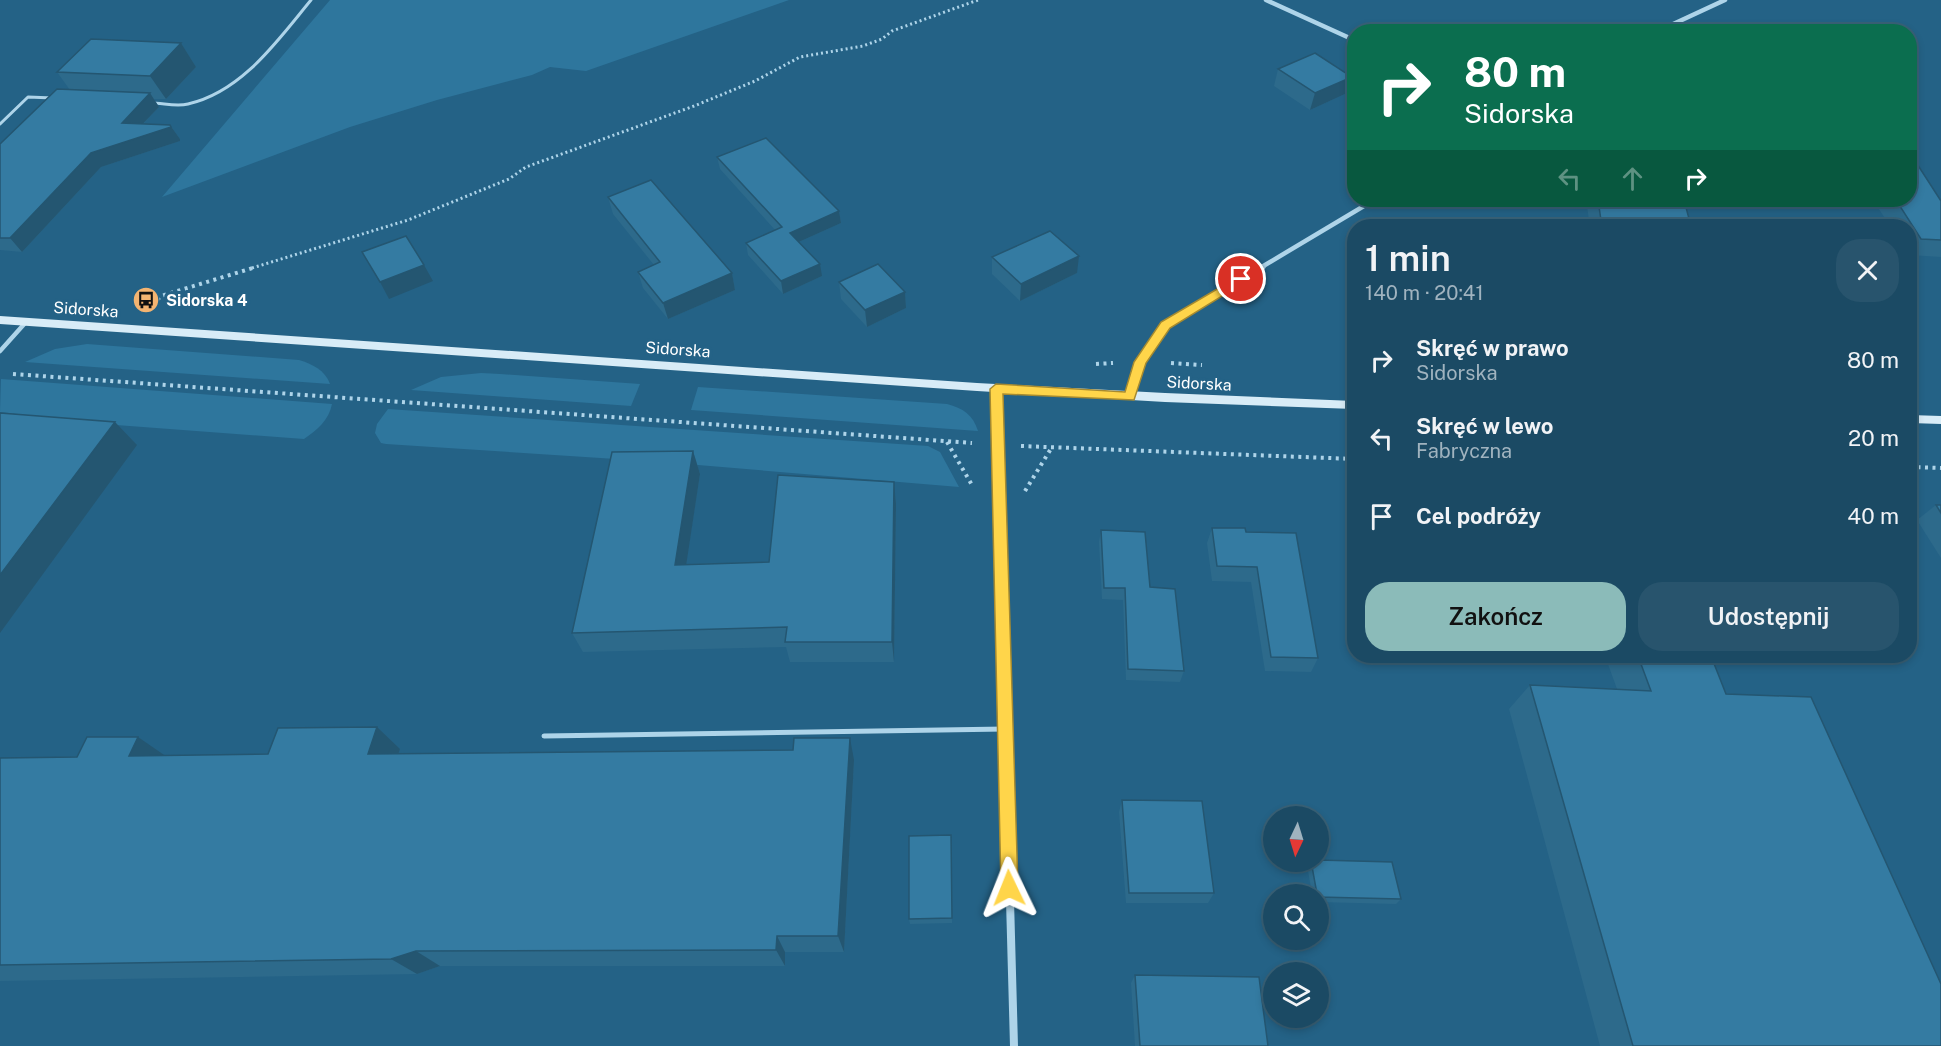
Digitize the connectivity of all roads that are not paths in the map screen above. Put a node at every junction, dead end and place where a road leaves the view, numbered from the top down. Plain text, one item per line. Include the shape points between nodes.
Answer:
1 (311, 0) edge
2 (1266, 0) edge
3 (1725, 0) edge
4 (1673, 24) edge
5 (1347, 37) edge
6 (62, 99) edge
7 (141, 102) edge
8 (0, 124) edge
9 (1362, 207) edge
10 (0, 320) edge
11 (27, 322) junction
12 (0, 351) edge
13 (996, 389) junction
14 (1130, 397) junction
15 (1347, 405) edge
16 (1917, 419) edge
17 (1941, 420) edge
18 (1005, 729) junction
19 (544, 736) dead end
20 (1014, 1046) edge

1 - 7 lane via 232,85 186,104
2 - 5 street
3 - 4 street
6 - 8 lane via 28,97
9 - 14 street via 1166,325 1140,362
10 - 11 street, Sidorska
11 - 12 lane
11 - 13 street, Sidorska
13 - 14 street, Sidorska
13 - 18 street
14 - 15 street, Sidorska
16 - 17 street
18 - 19 lane
18 - 20 street

